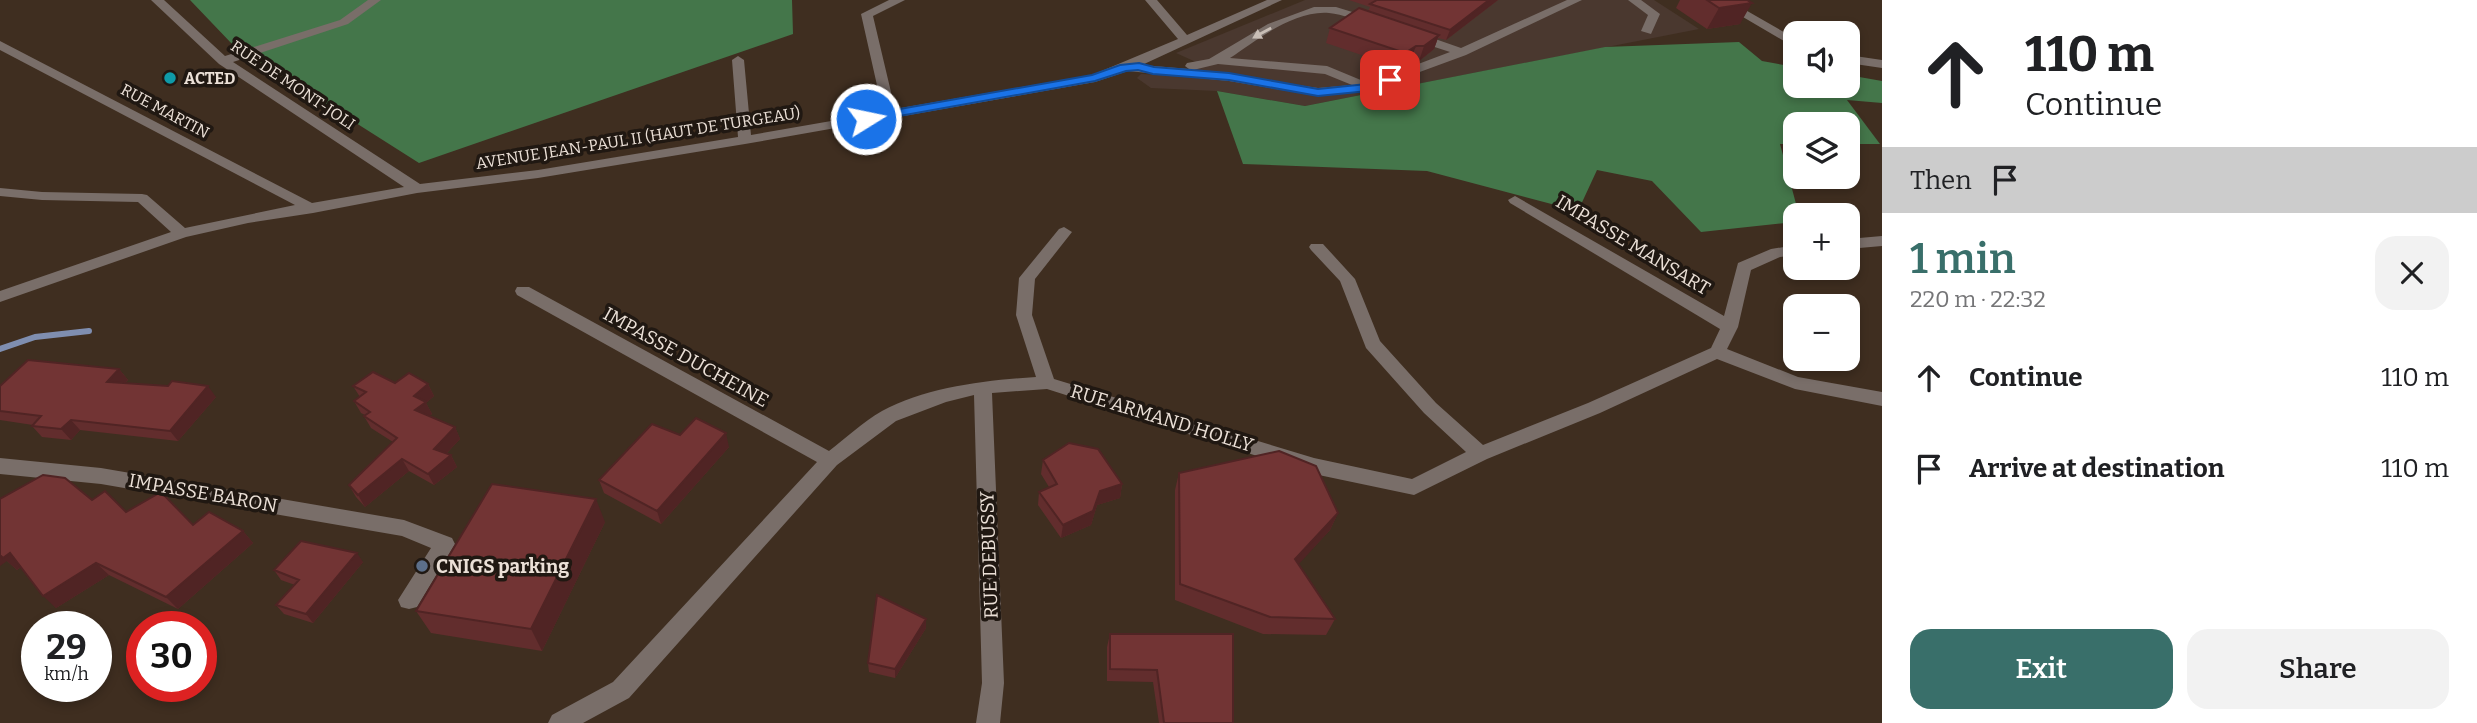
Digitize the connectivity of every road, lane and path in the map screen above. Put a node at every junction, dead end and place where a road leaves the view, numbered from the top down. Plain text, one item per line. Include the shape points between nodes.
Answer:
1 (157, 0) edge
2 (375, 0) edge
3 (899, 0) edge
4 (1151, 0) edge
5 (1276, 0) edge
6 (1576, 0) edge
7 (1634, 0) edge
8 (1720, 0) edge
9 (1647, 31) dead end
10 (1783, 36) edge
11 (1184, 39) junction
12 (0, 45) edge
13 (1462, 52) junction
14 (738, 60) dead end
15 (223, 61) junction
16 (1220, 61) junction
17 (1860, 61) edge
18 (1882, 64) edge
19 (1131, 67) junction
20 (1368, 87) junction
21 (890, 115) junction
22 (745, 140) junction
23 (417, 189) junction
24 (0, 192) edge
25 (1516, 200) dead end
26 (313, 208) junction
27 (1064, 232) dead end
28 (182, 233) junction
29 (1882, 240) edge
30 (1860, 243) edge
31 (1317, 247) dead end
32 (1783, 252) edge
33 (523, 290) dead end
34 (0, 297) edge
35 (1730, 327) junction
36 (1717, 352) junction
37 (1047, 383) junction
38 (983, 387) junction
39 (1882, 398) edge
40 (1480, 454) junction
41 (830, 460) junction
42 (0, 466) edge
43 (409, 600) dead end
44 (560, 723) edge
45 (988, 723) edge

1 - 15 street, RUE DE MONT-JOLI
2 - 15 street via 344,22
3 - 21 street via 867,14
4 - 11 street
5 - 11 street, AVENUE JEAN-PAUL II (HAUT DE TURGEAU)
6 - 13 street
7 - 9 street via 1654,14
8 - 10 street
11 - 19 street, AVENUE JEAN-PAUL II (HAUT DE TURGEAU)
12 - 26 street, RUE MARTIN
13 -> 16 street via 1325,9 1270,28
13 - 20 street
14 - 22 street
15 - 23 street, RUE DE MONT-JOLI
16 - 19 street via 1205,66
16 - 20 street via 1327,70
17 - 18 street
19 - 20 street via 1318,92
19 - 21 street, AVENUE JEAN-PAUL II (HAUT DE TURGEAU) via 1095,78
21 - 22 street, AVENUE JEAN-PAUL II (HAUT DE TURGEAU)
22 - 23 street, AVENUE JEAN-PAUL II (HAUT DE TURGEAU)
23 - 26 street, AVENUE JEAN-PAUL II (HAUT DE TURGEAU)
24 - 28 street via 142,198
25 - 35 street, IMPASSE MANSART
26 - 28 street, AVENUE JEAN-PAUL II (HAUT DE TURGEAU)
27 - 37 street via 1027,278 1024,315
28 - 34 street, AVENUE JEAN-PAUL II (HAUT DE TURGEAU)
29 - 30 street
31 - 40 street via 1347,279 1371,344
32 - 35 street via 1744,267
33 - 41 street, IMPASSE DUCHEINE
35 - 36 street
36 - 39 street via 1795,383
36 - 40 street, RUE ARMAND HOLLY
37 - 38 street, RUE ARMAND HOLLY
37 - 40 street, RUE ARMAND HOLLY via 1314,466 1414,486
38 - 41 street, RUE ARMAND HOLLY via 889,416
38 - 45 street, RUE DEBUSSY via 993,683
41 - 44 street, RUE ARMAND HOLLY via 621,690
42 - 43 street, IMPASSE BARON via 101,476 404,528 445,544

